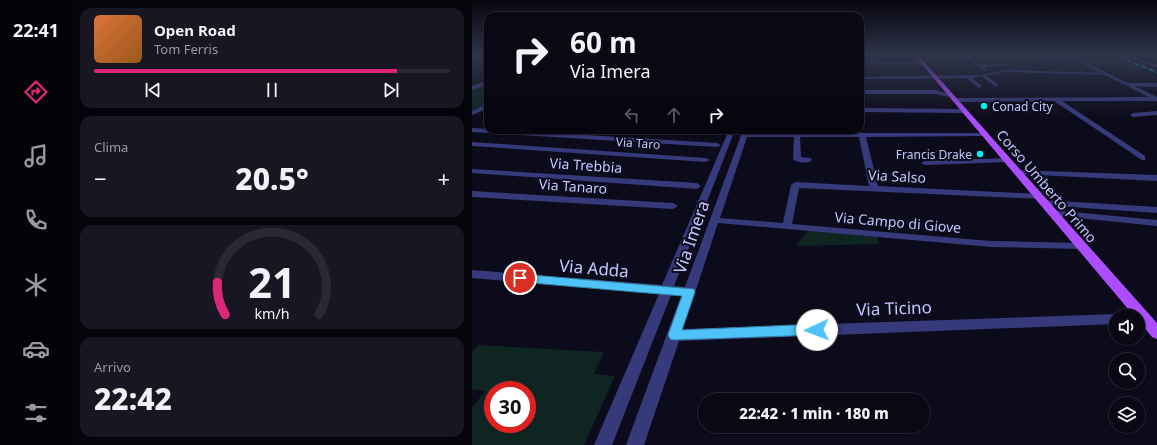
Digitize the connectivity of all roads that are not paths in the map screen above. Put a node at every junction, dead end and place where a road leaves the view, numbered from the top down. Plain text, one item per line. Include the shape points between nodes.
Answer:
1 (936, 77) junction
2 (968, 77) junction
3 (971, 77) edge
4 (982, 77) edge
5 (1023, 77) dead end
6 (1113, 77) edge
7 (864, 78) edge
8 (1118, 79) junction
9 (484, 84) edge
10 (996, 85) dead end
11 (1129, 85) junction
12 (1157, 85) edge
13 (979, 86) dead end
14 (472, 88) edge
15 (945, 89) junction
16 (864, 92) edge
17 (935, 92) junction
18 (952, 97) junction
19 (1054, 99) junction
20 (1157, 99) edge
21 (484, 108) edge
22 (479, 110) junction
23 (864, 110) edge
24 (484, 111) edge
25 (964, 111) junction
26 (472, 113) edge
27 (1157, 113) edge
28 (1133, 115) dead end
29 (472, 130) edge
30 (484, 131) edge
31 (538, 134) edge
32 (730, 134) edge
33 (744, 134) edge
34 (797, 134) edge
35 (862, 134) joint
36 (984, 134) junction
37 (472, 144) edge
38 (718, 145) dead end
39 (1142, 158) dead end
40 (706, 160) dead end
41 (808, 160) dead end
42 (1007, 160) junction
43 (925, 163) dead end
44 (472, 171) edge
45 (1017, 172) junction
46 (1157, 178) edge
47 (697, 186) dead end
48 (874, 188) dead end
49 (472, 194) edge
50 (1041, 200) junction
51 (673, 206) dead end
52 (1157, 210) edge
53 (1052, 213) junction
54 (714, 220) junction
55 (1157, 224) edge
56 (787, 226) junction
57 (1080, 246) junction
58 (472, 274) edge
59 (665, 292) junction
60 (690, 292) junction
61 (1133, 309) edge
62 (1109, 319) edge
63 (1145, 322) edge
64 (1157, 333) edge
65 (674, 335) junction
66 (603, 445) edge
67 (635, 445) edge

1 - 2 street
1 - 7 street
1 - 15 main road, Corso Umberto Primo
2 - 3 street
2 - 13 street
4 - 10 street
5 - 8 street
6 - 8 street
8 - 11 street
9 - 14 street
11 - 12 street
11 - 20 street
15 - 17 street
15 - 18 main road, Corso Umberto Primo
16 - 17 street
17 - 18 street
18 - 19 street
18 - 25 main road, Corso Umberto Primo
19 - 20 street
19 - 39 street
21 - 22 street
22 - 24 street
22 - 26 street
23 - 25 street
25 - 36 main road, Corso Umberto Primo
27 - 28 street
29 - 30 street
31 - 38 street
32 - 59 street
33 - 54 street, Via Imera
34 - 41 street via 797,159
35 - 36 street
35 - 48 street
36 - 42 main road, Corso Umberto Primo
37 - 40 street, Via Taro
42 - 43 street
42 - 45 main road, Corso Umberto Primo
44 - 47 street, Via Trebbia
45 - 46 street
45 - 50 main road, Corso Umberto Primo
49 - 51 street, Via Tanaro
50 - 52 street
50 - 53 main road, Corso Umberto Primo
50 - 56 street, Via Salso via 795,185
53 - 55 street
53 - 57 main road, Corso Umberto Primo
54 - 56 street, Via Campo di Giove
54 - 60 street, Via Imera
56 - 57 street, Via Campo di Giove via 991,244
57 - 61 main road, Corso Umberto Primo
58 - 59 street, Via Adda
59 - 60 street, Via Adda
59 - 66 street
60 - 65 street, Via Imera
62 - 65 street, Via Ticino
63 - 64 main road, Corso Umberto Primo
65 - 67 street, Via Imera

